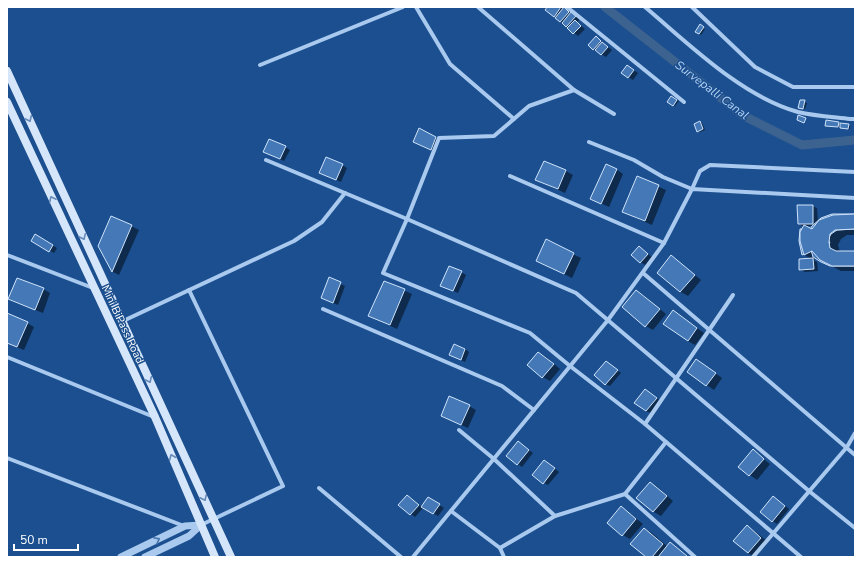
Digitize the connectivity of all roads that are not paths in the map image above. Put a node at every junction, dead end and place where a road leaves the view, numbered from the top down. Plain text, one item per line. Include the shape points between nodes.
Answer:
1 (402, 7) edge
2 (416, 7) edge
3 (478, 7) edge
4 (567, 7) edge
5 (645, 7) edge
6 (692, 7) edge
7 (260, 65) dead end
8 (7, 70) edge
9 (855, 87) edge
10 (574, 90) junction
11 (20, 99) junction
12 (684, 102) dead end
13 (7, 104) edge
14 (614, 114) dead end
15 (514, 118) junction
16 (855, 119) edge
17 (589, 142) dead end
18 (266, 160) dead end
19 (855, 172) edge
20 (510, 176) dead end
21 (692, 189) junction
22 (345, 194) junction
23 (855, 198) edge
24 (407, 219) junction
25 (664, 244) junction
26 (7, 255) edge
27 (643, 273) junction
28 (94, 288) junction
29 (189, 290) junction
30 (733, 295) dead end
31 (323, 309) dead end
32 (608, 320) junction
33 (122, 321) junction
34 (708, 330) junction
35 (7, 357) edge
36 (570, 366) junction
37 (676, 378) junction
38 (534, 410) junction
39 (155, 417) junction
40 (645, 424) junction
41 (459, 430) dead end
42 (855, 433) edge
43 (666, 442) junction
44 (847, 447) junction
45 (855, 455) edge
46 (7, 458) edge
47 (494, 459) junction
48 (319, 488) dead end
49 (809, 491) junction
50 (625, 494) junction
51 (451, 511) junction
52 (555, 516) junction
53 (214, 520) junction
54 (202, 525) junction
55 (184, 526) junction
56 (855, 528) edge
57 (772, 534) junction
58 (500, 548) junction
59 (121, 557) edge
60 (145, 557) edge
61 (215, 557) edge
62 (231, 557) edge
63 (401, 557) edge
64 (413, 557) edge
65 (504, 557) edge
66 (695, 557) edge
67 (753, 557) edge
68 (801, 557) edge

1 - 7 street
2 - 15 street via 450,64
3 - 10 street
4 - 12 street
5 - 16 street via 721,71 765,99 799,112
6 - 9 street via 755,67 793,87
8 - 11 main road
10 - 14 street
10 - 15 street via 529,106
11 - 13 street
11 -> 33 main road
28 -> 13 main road, Mini BiPass Road
15 - 24 street via 494,136 439,138
17 - 21 street via 634,160 663,177
18 - 22 street
19 - 21 street via 710,165 700,171
20 - 25 street
21 - 23 street
21 - 25 street
22 - 24 street
22 - 29 street via 322,222 294,241
24 - 32 street via 576,293
24 - 36 street via 383,273 530,332
25 - 27 street
26 - 28 street
27 - 32 street
27 - 34 street
28 - 39 main road, Mini BiPass Road
29 - 33 street
29 - 53 street via 283,486
30 - 34 street
31 - 38 street via 502,386
32 - 36 street
32 - 37 street
33 -> 53 main road
34 - 37 street
34 - 44 street
35 - 39 street
36 - 38 street
36 - 40 street
37 - 40 street
37 - 49 street
38 - 47 street
54 -> 39 main road, Mini BiPass Road
40 - 43 street
41 - 47 street
42 - 44 street
43 - 50 street
43 - 57 street
44 - 45 street
44 - 49 street
46 - 55 street
47 - 51 street
47 - 52 street
48 - 63 street
49 - 56 street
49 - 57 street
50 - 52 street
50 - 66 street
51 - 58 street
51 - 64 street
52 - 58 street
53 - 54 street
53 - 62 main road
54 - 55 street
54 - 60 street via 189,536
54 - 61 main road, Mini BiPass Road
59 -> 55 street
57 - 67 street
57 - 68 street
58 - 65 street

